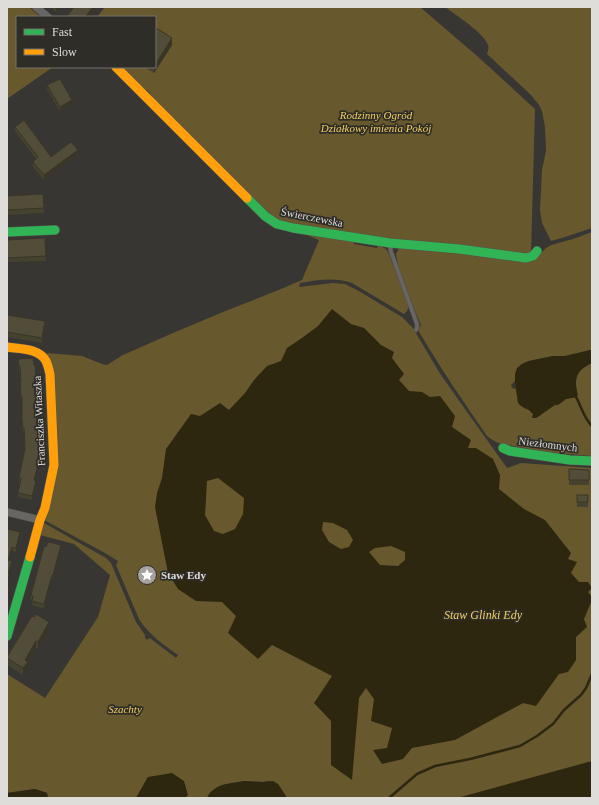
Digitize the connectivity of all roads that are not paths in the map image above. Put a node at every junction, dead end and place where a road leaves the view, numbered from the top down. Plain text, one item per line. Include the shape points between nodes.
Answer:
1 (36, 7) edge
2 (47, 16) edge
3 (117, 68) edge
4 (55, 230) dead end
5 (7, 232) edge
6 (390, 243) junction
7 (537, 251) dead end
8 (416, 330) dead end
9 (7, 347) edge
10 (503, 448) dead end
11 (592, 461) edge
12 (7, 512) edge
13 (40, 520) junction
14 (7, 636) edge

1 - 2 street
3 - 6 street, Świerczewska via 273,222 289,228
4 - 5 street
6 - 7 street, Świerczewska via 526,258 533,257
6 - 8 lane via 417,324
9 - 13 street, Franciszka Witaszka via 40,354 46,361 50,374 54,465
10 - 11 street, Niezłomnych via 510,452
12 - 13 street
13 - 14 street, Franciszka Witaszka

